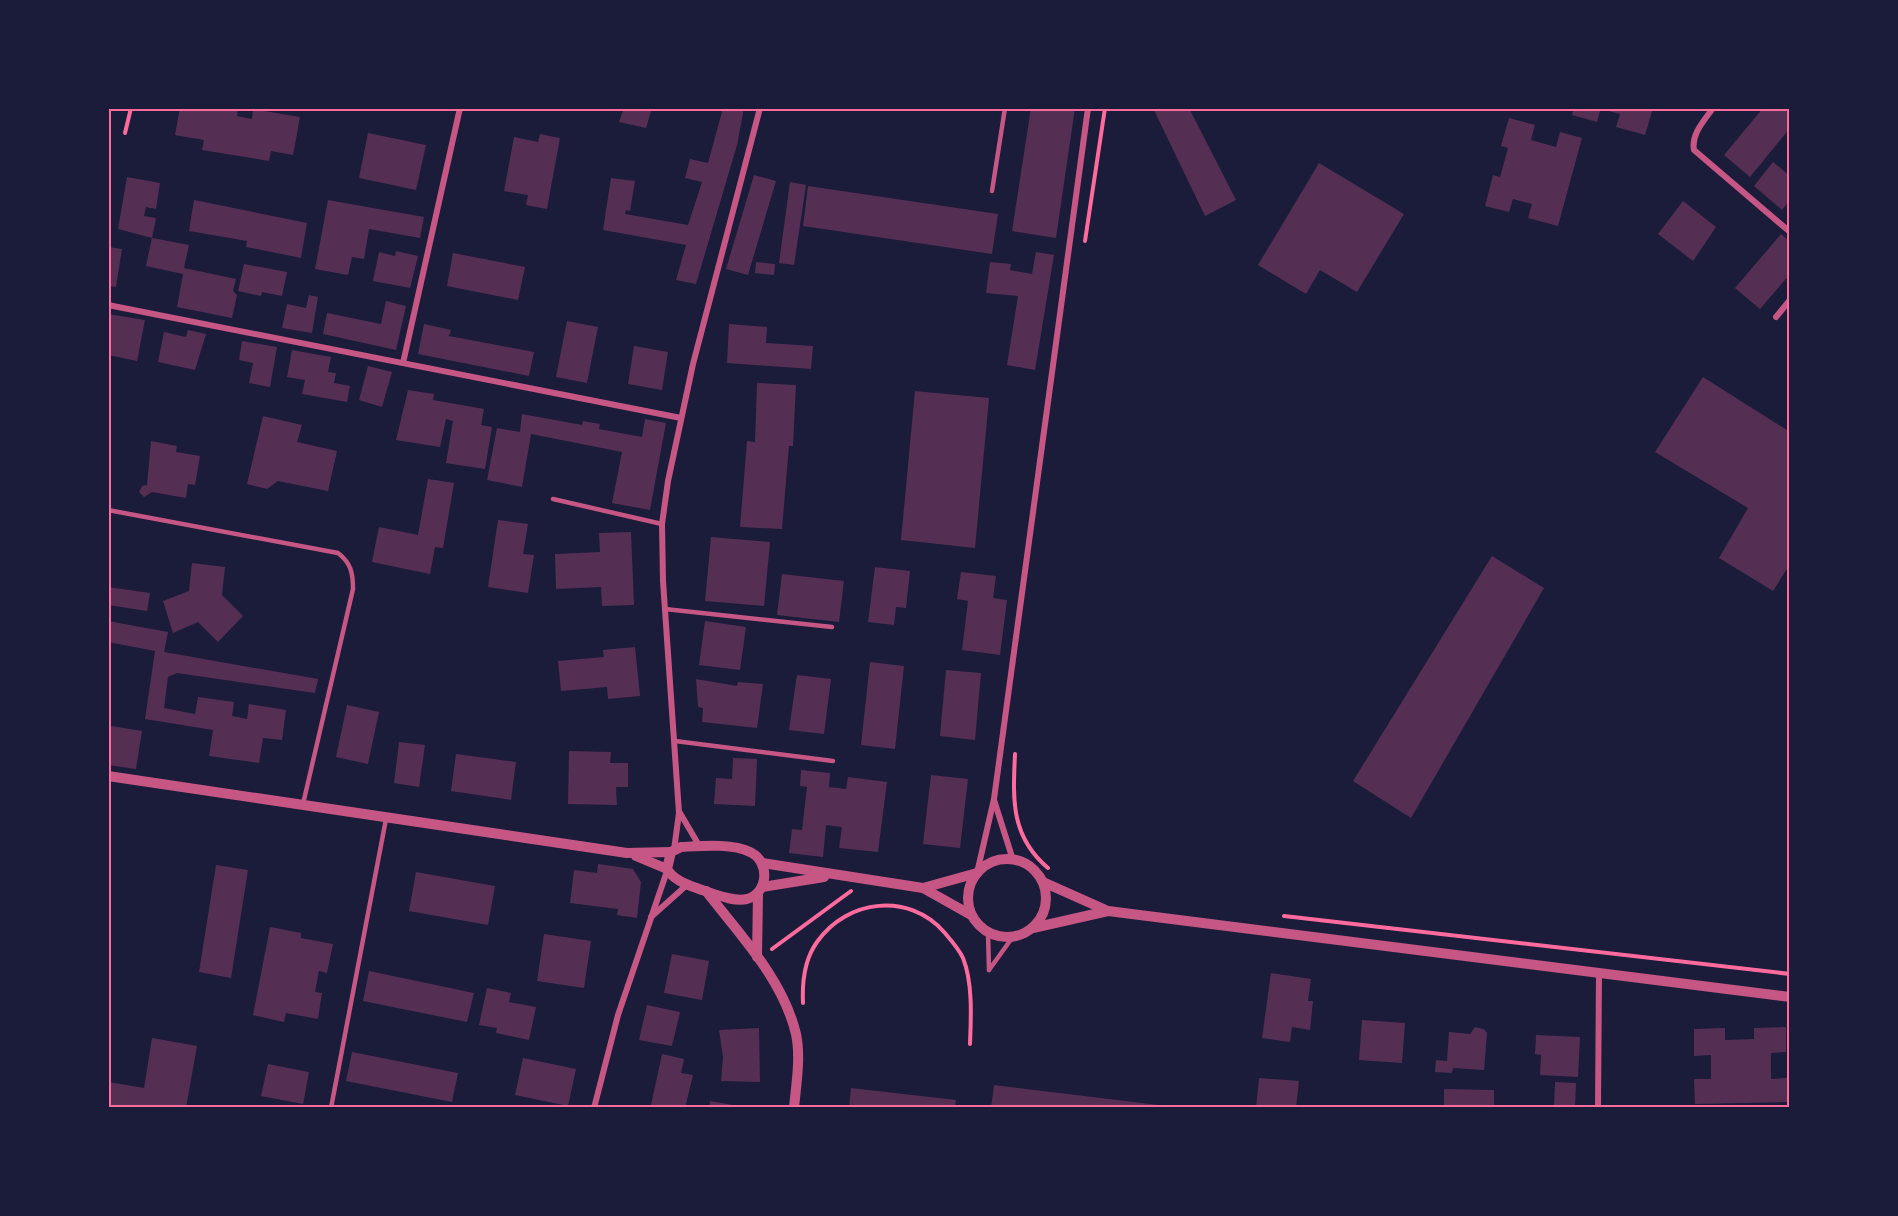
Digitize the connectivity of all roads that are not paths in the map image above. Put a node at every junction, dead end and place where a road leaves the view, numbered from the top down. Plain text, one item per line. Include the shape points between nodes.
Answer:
1 (460, 108) edge
2 (760, 108) edge
3 (1005, 108) edge
4 (1088, 108) edge
5 (1713, 108) edge
6 (992, 191) dead end
7 (1790, 232) edge
8 (1790, 300) edge
9 (108, 305) edge
10 (1776, 317) dead end
11 (403, 363) junction
12 (681, 418) junction
13 (553, 499) dead end
14 (108, 510) edge
15 (662, 524) junction
16 (665, 609) junction
17 (832, 627) dead end
18 (675, 741) junction
19 (833, 761) dead end
20 (108, 776) edge
21 (994, 799) junction
22 (302, 807) junction
23 (679, 813) junction
24 (386, 819) junction
25 (700, 847) junction
26 (673, 851) junction
27 (627, 853) junction
28 (1013, 860) junction
29 (762, 863) junction
30 (667, 870) junction
31 (977, 873) junction
32 (831, 876) junction
33 (1043, 882) junction
34 (688, 884) junction
35 (923, 888) junction
36 (760, 890) junction
37 (706, 891) junction
38 (1108, 911) junction
39 (971, 915) junction
40 (651, 917) junction
41 (1033, 928) junction
42 (988, 933) junction
43 (1012, 938) junction
44 (762, 955) junction
45 (1599, 973) junction
46 (1790, 997) edge
47 (331, 1108) edge
48 (594, 1108) edge
49 (794, 1108) edge
50 (1598, 1108) edge

1 - 11 street
2 - 12 street
3 - 6 lane
4 - 21 street
5 - 7 street via 1692,142 1694,150
8 - 10 street
9 - 11 street
11 - 12 street
12 - 15 street
13 - 15 lane
14 - 22 lane via 338,553 347,560 353,574 353,589
15 - 16 street
16 - 17 lane
16 - 18 street
18 - 19 lane
18 - 23 street
20 - 22 street
21 - 28 street
21 - 31 street
22 - 24 street
23 - 25 street
23 - 26 street
24 - 27 street
24 - 47 lane
25 - 26 street
25 - 29 street via 741,849 755,854
26 - 27 street
26 - 30 street
27 - 30 street
28 - 31 street via 988,864
28 - 33 street via 1034,870
29 - 32 street
29 - 36 street via 765,875
30 - 34 street
30 - 40 street
31 - 35 street
31 - 39 street via 968,892
32 - 35 street
32 - 36 street
33 - 38 street
33 - 41 street via 1045,909
34 - 37 street
34 - 40 street
35 - 39 street
36 - 37 street via 742,900
36 - 44 street
37 - 44 street
38 - 41 street
38 - 45 street
39 - 42 street
40 - 48 street via 618,1015
41 - 43 street
42 - 43 street
42 - 43 lane via 989,970
44 - 49 street via 797,1036
45 - 46 street
45 - 50 street

